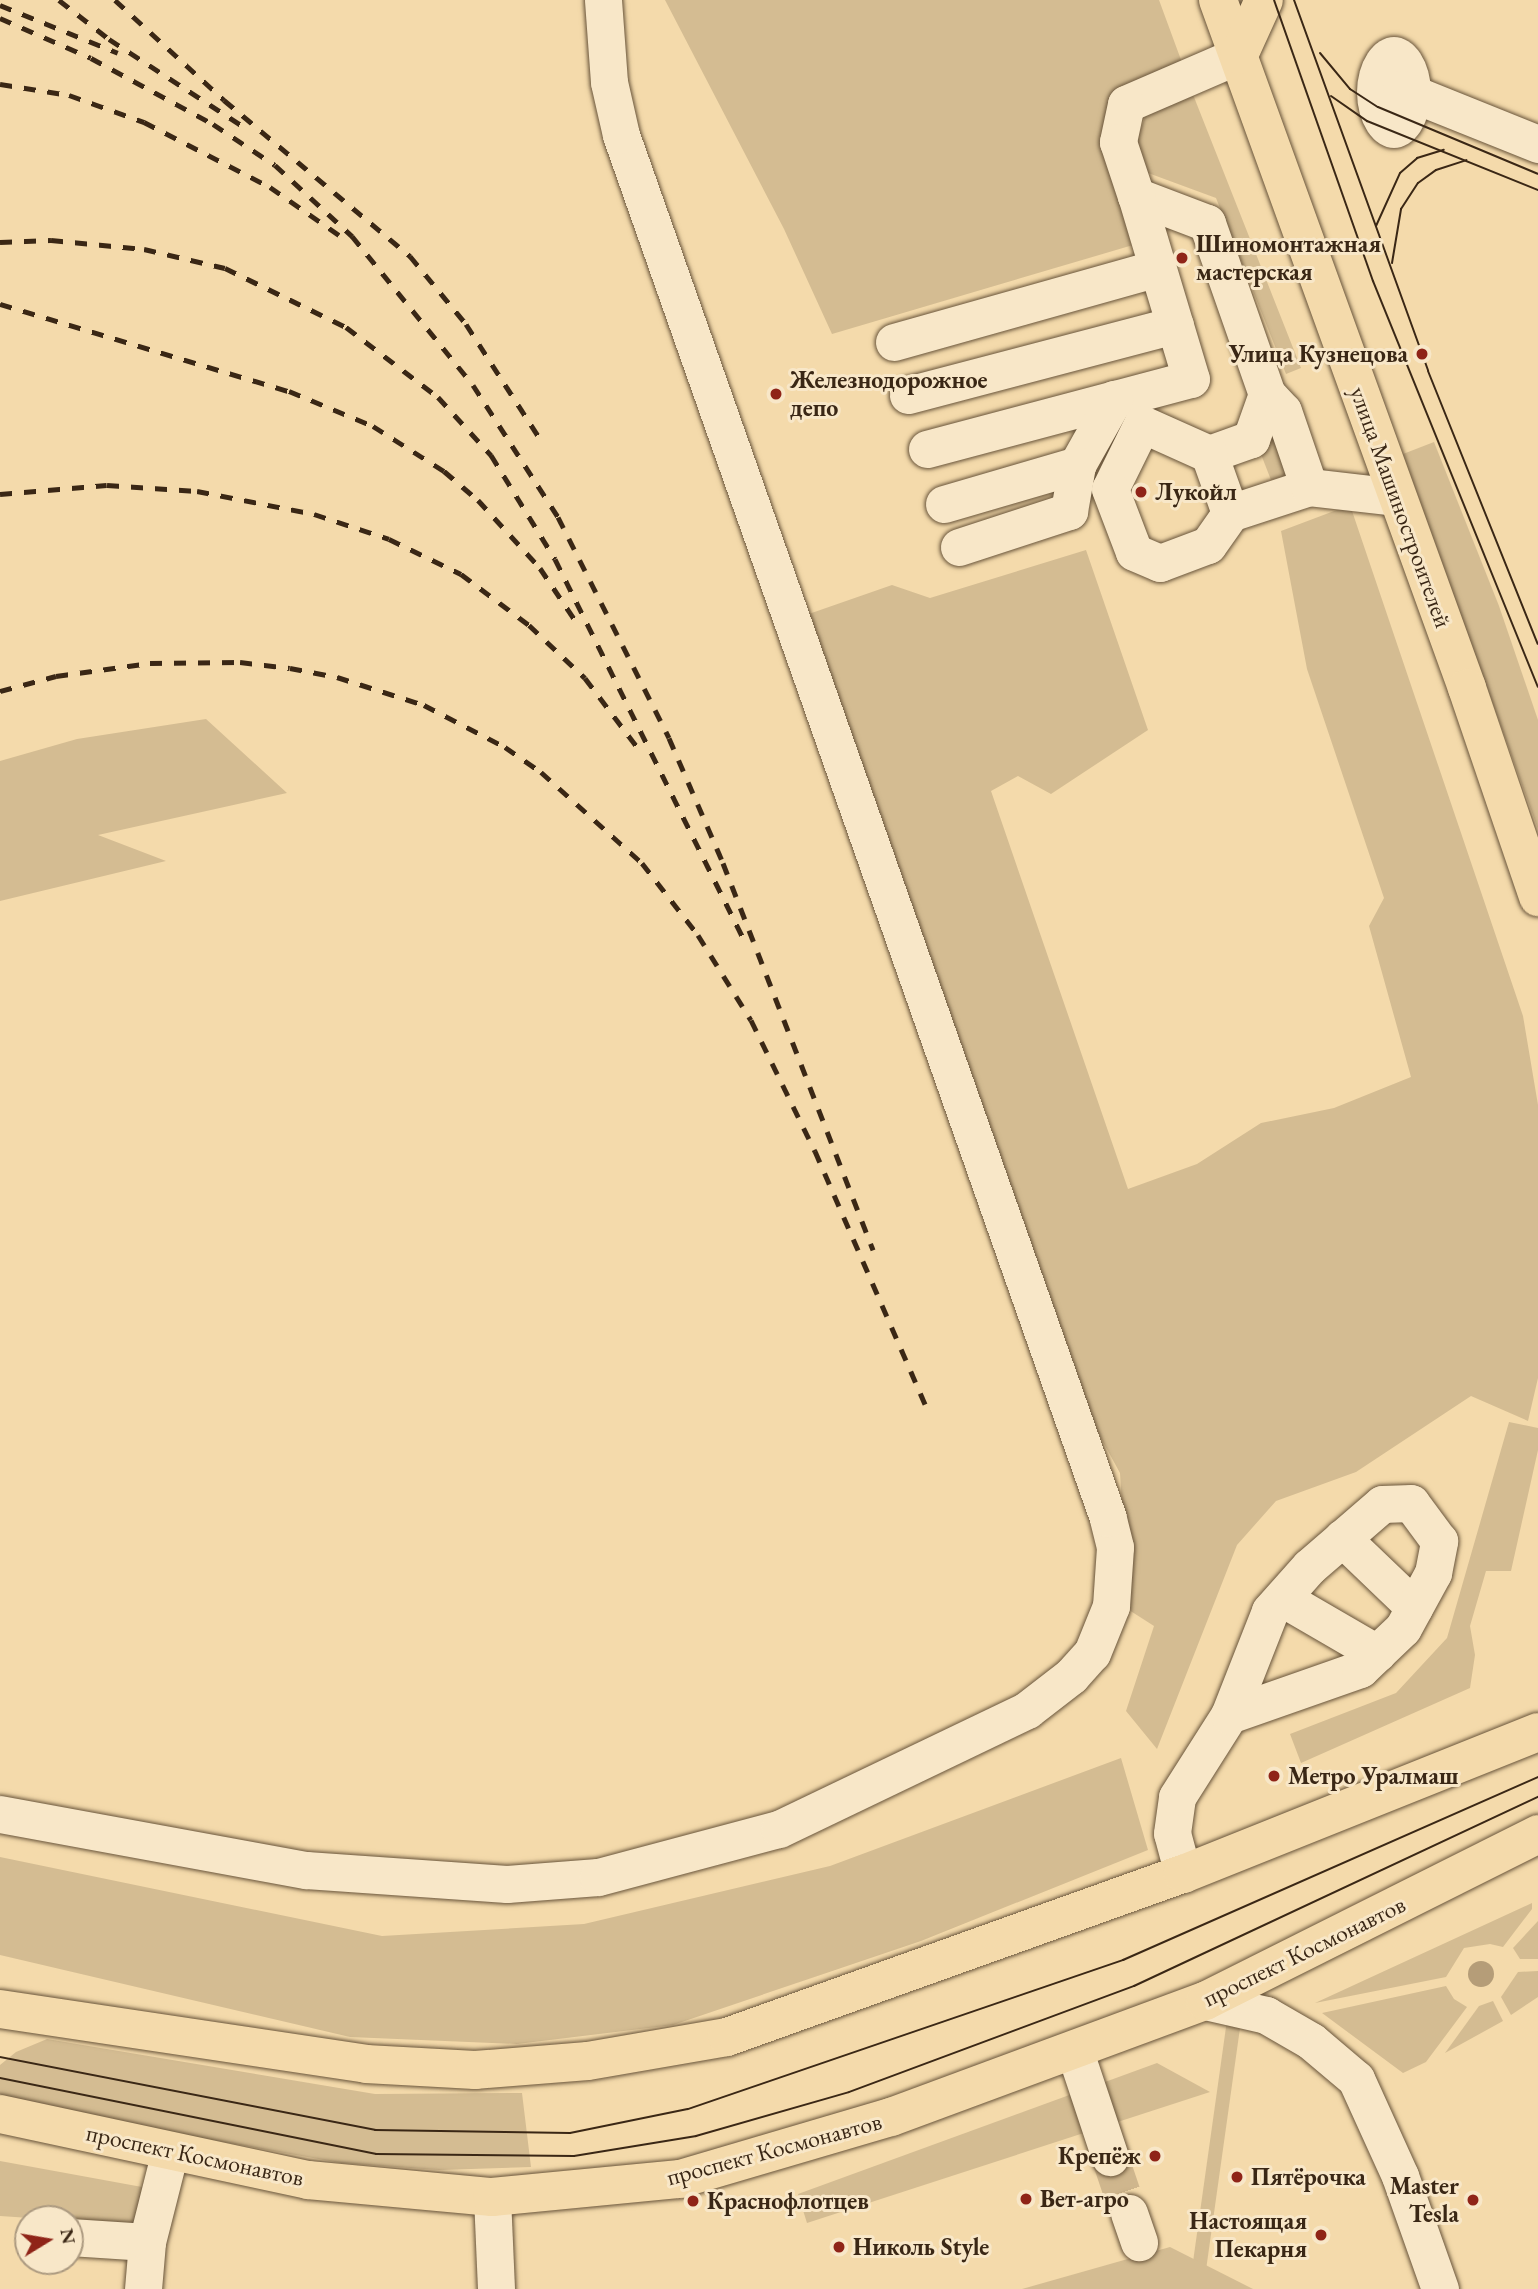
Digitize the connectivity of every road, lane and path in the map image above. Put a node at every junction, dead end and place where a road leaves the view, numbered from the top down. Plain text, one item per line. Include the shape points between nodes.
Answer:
1 (603, 0) edge
2 (1218, 0) edge
3 (1264, 0) edge
4 (1238, 55) junction
5 (1401, 89) dead end
6 (1538, 145) edge
7 (1136, 196) junction
8 (1157, 268) junction
9 (1175, 325) junction
10 (894, 342) dead end
11 (1267, 394) junction
12 (908, 396) dead end
13 (1114, 399) junction
14 (927, 449) dead end
15 (1209, 454) junction
16 (1077, 465) junction
17 (1309, 487) junction
18 (1397, 496) junction
19 (944, 504) dead end
20 (1230, 513) junction
21 (959, 547) dead end
22 (1538, 897) edge
23 (1342, 1538) junction
24 (1282, 1598) junction
25 (1414, 1608) junction
26 (1377, 1653) junction
27 (1228, 1715) junction
28 (1538, 1732) edge
29 (0, 1814) edge
30 (1538, 1834) edge
31 (1183, 1874) junction
32 (1205, 2001) junction
33 (0, 2009) edge
34 (37, 2017) junction
35 (0, 2032) edge
36 (1074, 2049) junction
37 (0, 2114) edge
38 (170, 2151) junction
39 (1110, 2157) tunnel mouth
40 (492, 2196) junction
41 (84, 2238) edge
42 (147, 2242) junction
43 (143, 2289) edge
44 (496, 2289) edge
45 (1440, 2289) edge

1 - 29 street via 609,82 621,135 1108,1518 1115,1557 1111,1606 1091,1653 1071,1676 1027,1710 779,1829 598,1877 507,1884 306,1870
2 - 4 main road, улица Машиностроителей
3 - 4 main road
4 - 7 street via 1126,104 1118,142
4 - 18 main road, улица Машиностроителей
5 - 6 street
7 - 8 street
7 - 11 street via 1206,223
8 - 9 street
8 - 10 street
9 - 12 street
9 - 13 street via 1191,379
11 - 15 street via 1251,439
11 - 17 street via 1283,411
13 - 14 street
13 - 16 street
15 - 20 street
15 - 20 street via 1142,424 1110,489 1134,552 1160,563 1208,545
16 - 19 street
16 - 21 street via 1069,511
17 - 18 street
17 - 20 street
18 - 22 main road, улица Машиностроителей
23 - 24 street
23 - 25 street
23 - 25 street via 1382,1504 1411,1503 1439,1541 1433,1573
24 - 26 street
24 - 27 street via 1270,1611
25 - 26 street via 1403,1628
26 - 27 street via 1360,1669
27 - 31 street via 1177,1797 1172,1833
28 - 31 main road
30 - 32 main road, проспект Космонавтов
31 - 34 main road via 727,2037 588,2061 475,2070 366,2064
32 - 36 main road, проспект Космонавтов
32 - 45 street via 1266,2015 1311,2040 1356,2079 1400,2176
33 - 34 main road
34 - 35 main road
36 - 39 street
36 - 40 main road, проспект Космонавтов via 891,2117 680,2179
37 - 38 main road, проспект Космонавтов
38 - 40 main road, проспект Космонавтов via 308,2180
38 - 42 street
40 - 44 street
41 - 42 street
42 - 43 street

